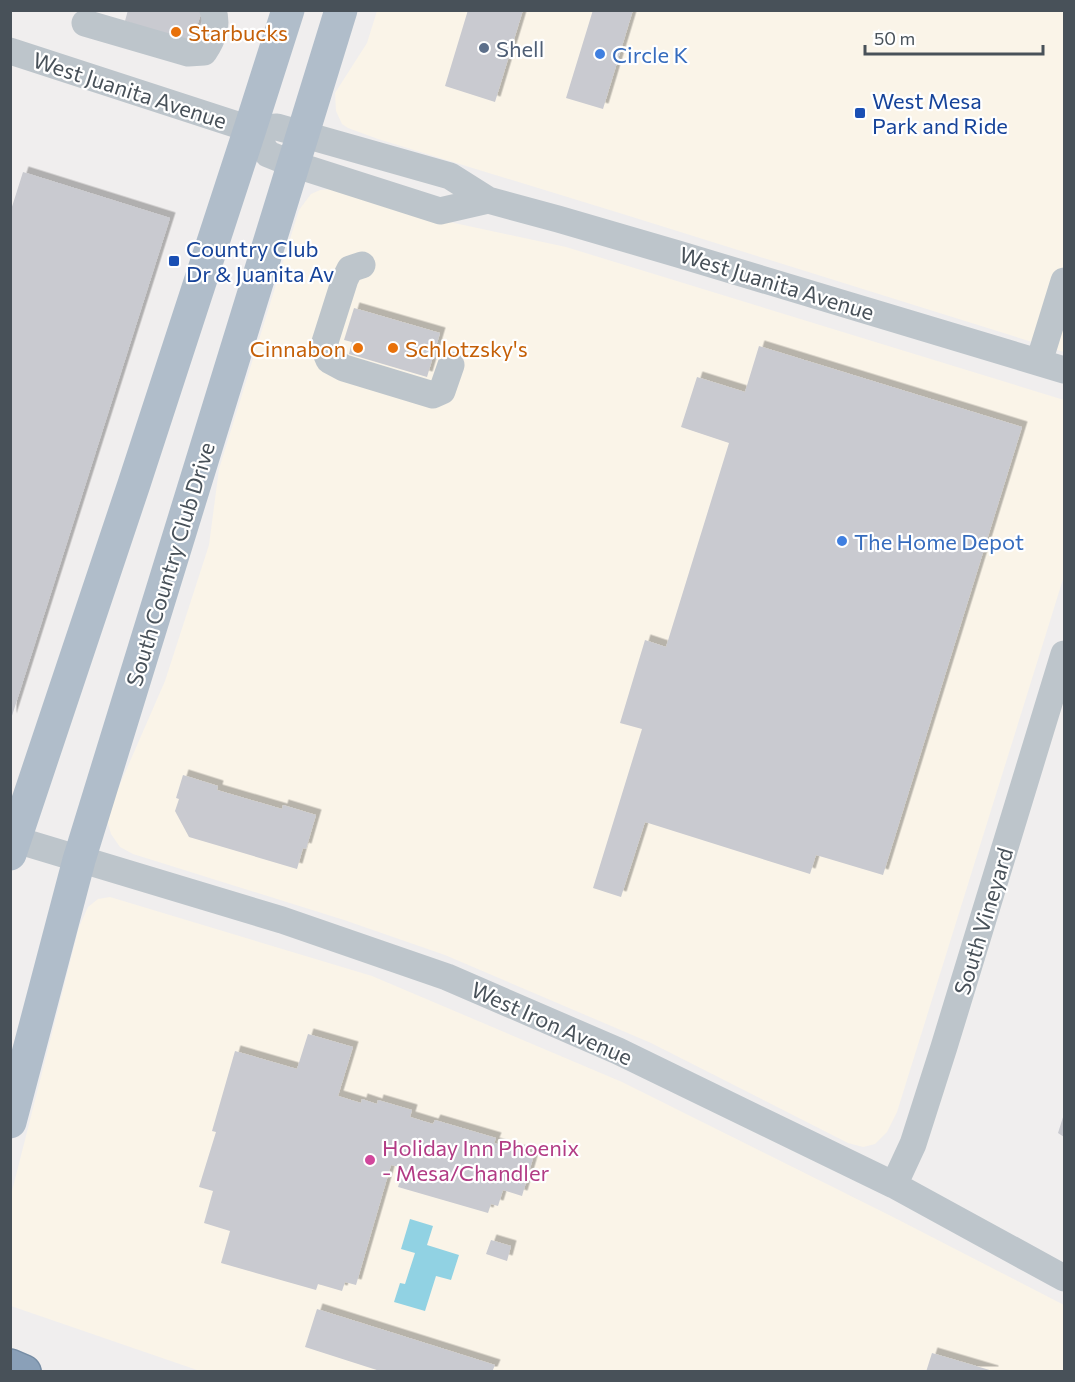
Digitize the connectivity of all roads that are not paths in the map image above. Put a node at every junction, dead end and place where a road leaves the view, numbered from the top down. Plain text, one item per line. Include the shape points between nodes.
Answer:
1 (213, 10) edge
2 (288, 10) edge
3 (341, 10) edge
4 (85, 23) dead end
5 (10, 51) edge
6 (250, 129) junction
7 (297, 149) junction
8 (488, 200) junction
9 (362, 265) dead end
10 (1065, 281) edge
11 (451, 364) dead end
12 (1052, 366) edge
13 (1065, 654) edge
14 (12, 844) edge
15 (79, 860) junction
16 (10, 1122) edge
17 (894, 1185) junction
18 (1065, 1278) edge
19 (10, 1366) edge
20 (24, 1371) edge

1 - 4 street via 216,28 204,52 188,53
2 - 6 main road
3 - 7 main road, South Country Club Drive
5 - 6 street, West Juanita Avenue
6 - 7 street, West Juanita Avenue via 277,127
6 - 14 main road
7 - 8 street, West Juanita Avenue via 450,176
7 - 8 street, West Juanita Avenue via 440,211
7 - 15 main road, South Country Club Drive
8 - 12 street, West Juanita Avenue
9 - 11 street via 350,269 345,279 325,342 329,360 433,395 442,391
10 - 12 street
13 - 17 street, South Vineyard via 938,1069 913,1144
14 - 15 street, West Iron Avenue
15 - 16 main road, South Country Club Drive
15 - 17 street, West Iron Avenue via 282,920 447,977 618,1051
17 - 18 street, West Iron Avenue
19 - 20 highway

